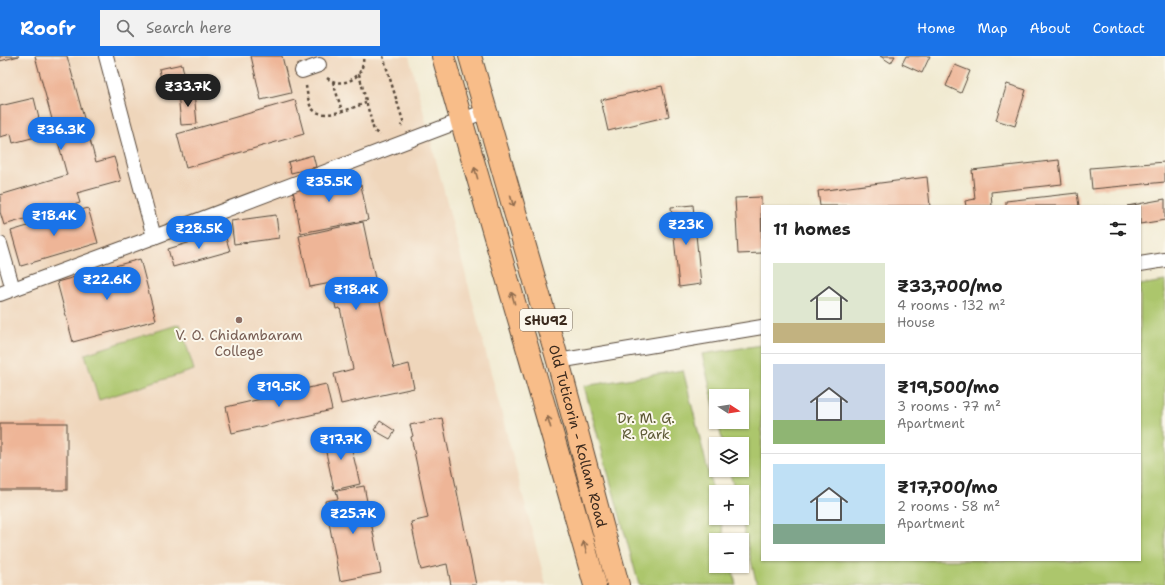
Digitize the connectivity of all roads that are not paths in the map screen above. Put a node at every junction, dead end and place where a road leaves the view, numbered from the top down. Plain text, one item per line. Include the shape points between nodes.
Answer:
1 (106, 56) edge
2 (443, 56) edge
3 (470, 56) edge
4 (318, 65) road end
5 (302, 71) road end
6 (486, 111) junction
7 (461, 121) junction
8 (154, 237) junction
9 (0, 244) edge
10 (1165, 260) edge
11 (1141, 264) edge
12 (14, 289) junction
13 (0, 294) edge
14 (761, 327) edge
15 (558, 361) junction
16 (595, 585) edge
17 (618, 585) edge

1 - 8 street
2 - 7 main road
3 - 6 main road, Old Tuticorin - Kollam Road / SHU92
4 - 5 street
6 - 7 street
6 -> 15 main road, Old Tuticorin - Kollam Road / SHU92
7 - 8 street
16 -> 7 main road
8 - 12 street
9 - 12 street
10 - 11 street
12 - 13 street
14 - 15 street
15 - 17 main road, Old Tuticorin - Kollam Road / SHU92

